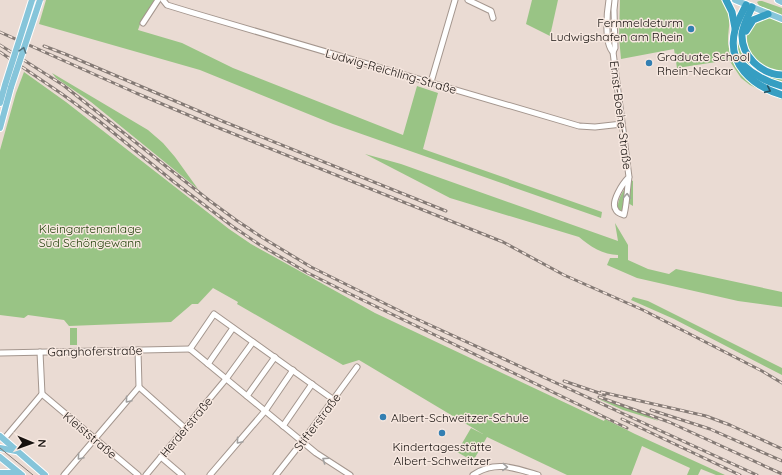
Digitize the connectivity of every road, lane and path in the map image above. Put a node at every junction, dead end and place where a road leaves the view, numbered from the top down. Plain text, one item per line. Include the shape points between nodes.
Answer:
1 (32, 0) edge
2 (40, 0) edge
3 (158, 0) edge
4 (163, 0) edge
5 (455, 0) edge
6 (468, 0) edge
7 (608, 0) edge
8 (615, 0) edge
9 (726, 0) edge
10 (735, 0) edge
11 (778, 0) edge
12 (751, 2) edge
13 (782, 2) edge
14 (768, 14) junction
15 (493, 18) dead end
16 (782, 19) edge
17 (143, 23) dead end
18 (740, 24) junction
19 (613, 52) junction
20 (738, 60) junction
21 (782, 75) edge
22 (431, 82) junction
23 (8, 86) junction
24 (782, 86) edge
25 (782, 95) edge
26 (0, 103) edge
27 (622, 124) junction
28 (0, 128) edge
29 (629, 177) junction
30 (233, 328) junction
31 (253, 342) junction
32 (190, 348) junction
33 (138, 350) junction
34 (40, 352) junction
35 (0, 353) edge
36 (275, 357) junction
37 (208, 364) junction
38 (357, 367) dead end
39 (293, 370) junction
40 (226, 379) junction
41 (312, 384) junction
42 (139, 387) junction
43 (42, 394) junction
44 (247, 396) junction
45 (334, 400) junction
46 (265, 411) junction
47 (283, 426) junction
48 (185, 428) junction
49 (2, 438) edge
50 (95, 439) junction
51 (302, 442) junction
52 (0, 448) edge
53 (18, 451) junction
54 (0, 457) edge
55 (161, 457) junction
56 (0, 473) edge
57 (21, 474) edge
58 (45, 475) edge
59 (64, 475) edge
60 (138, 475) edge
61 (146, 475) edge
62 (182, 475) edge
63 (210, 475) edge
64 (276, 475) edge
65 (350, 475) edge
66 (473, 475) edge
67 (538, 475) edge

1 - 23 main road, bridge
23 -> 2 main road, bridge
3 - 17 street
4 - 22 street, Ludwig-Reichling-Straße via 167,5
5 - 22 street
6 - 15 street via 491,11
7 - 19 street, Ernst-Boehe-Straße via 608,33 610,49
8 - 19 street, Ernst-Boehe-Straße
9 - 18 highway
10 - 12 main road
11 - 13 main road
12 - 14 main road
12 - 18 highway
14 - 16 main road
14 - 18 highway
18 - 20 highway via 733,46
18 - 21 highway via 747,55 767,72
19 - 27 street, Ernst-Boehe-Straße
20 - 24 highway via 763,80
20 -> 25 highway via 749,78 764,88
22 - 27 street, Ludwig-Reichling-Straße via 579,126
23 - 26 main road
23 - 28 main road
27 - 29 street, Ernst-Boehe-Straße
29 -> 29 street, Ernst-Boehe-Straße via 614,200 615,209 624,215
30 - 31 street
30 - 32 street via 214,314
30 - 37 street
31 - 36 street
31 - 40 street, Herderstraße
32 - 33 street, Ganghoferstraße
32 - 37 street
33 - 34 street, Ganghoferstraße
33 - 42 street
34 - 35 street, Ganghoferstraße
34 - 43 street
36 - 39 street
36 - 44 street
37 - 40 street
38 - 45 street, Stifterstraße
39 - 41 street
39 - 46 street
40 - 44 street
40 - 48 street, Herderstraße
41 - 45 street
41 - 47 street
42 - 48 street
42 -> 50 street
43 - 49 street
43 - 50 street, Kleiststraße
44 - 46 street
45 - 51 street, Stifterstraße
46 - 47 street
46 -> 63 street
47 - 51 street
48 - 55 street, Herderstraße
49 - 53 main road
50 -> 59 street
50 - 60 street, Kleiststraße
51 - 64 street, Stifterstraße
65 -> 51 street
52 - 53 main road
53 - 58 main road
54 - 57 main road
55 - 61 street, Herderstraße
55 - 62 street
56 - 57 main road
66 -> 67 street via 489,467 510,467

